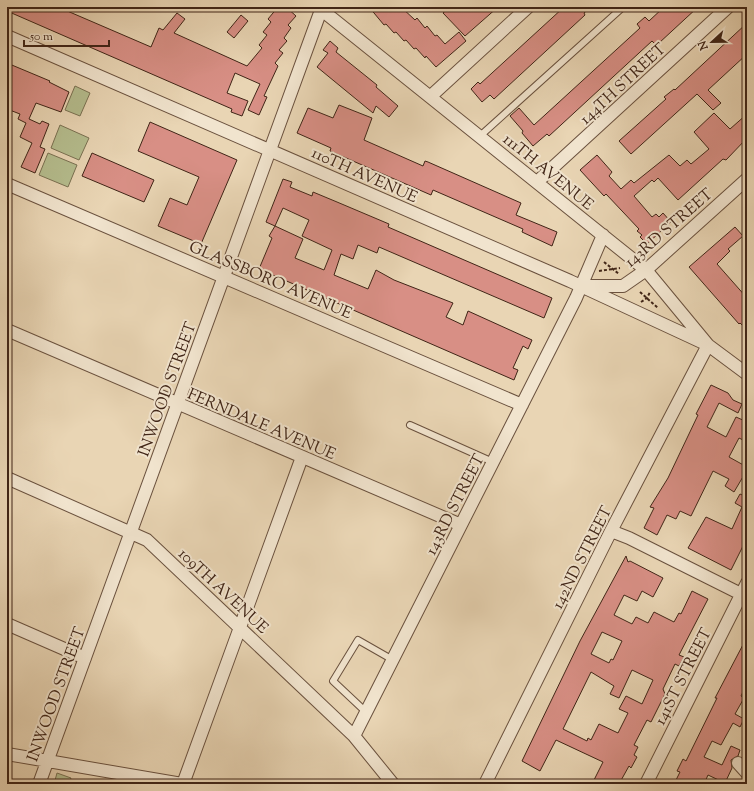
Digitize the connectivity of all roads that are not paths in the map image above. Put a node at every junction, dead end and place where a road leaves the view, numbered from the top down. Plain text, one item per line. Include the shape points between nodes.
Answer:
1 (528, 7) edge
2 (623, 7) edge
3 (728, 7) edge
4 (321, 8) edge
5 (7, 36) edge
6 (431, 96) junction
7 (480, 136) junction
8 (269, 149) junction
9 (747, 179) edge
10 (537, 182) junction
11 (7, 184) edge
12 (602, 235) junction
13 (646, 270) junction
14 (224, 276) junction
15 (581, 286) junction
16 (7, 330) edge
17 (708, 345) junction
18 (747, 373) edge
19 (177, 404) junction
20 (522, 405) junction
21 (410, 425) dead end
22 (302, 457) junction
23 (493, 462) junction
24 (7, 478) edge
25 (461, 525) junction
26 (130, 532) junction
27 (611, 532) junction
28 (745, 591) edge
29 (7, 624) edge
30 (240, 627) junction
31 (85, 658) junction
32 (393, 660) junction
33 (366, 712) junction
34 (354, 736) junction
35 (7, 754) edge
36 (48, 761) junction
37 (738, 763) dead end
38 (747, 772) edge
39 (383, 778) edge
40 (40, 784) edge
41 (183, 784) edge
42 (393, 784) edge
43 (486, 784) edge
44 (646, 784) edge

1 - 6 street
2 - 7 lane
3 - 10 street, 144TH STREET
4 - 6 street, 111TH AVENUE
4 - 8 street, INWOOD STREET
5 - 8 street, 110TH AVENUE
6 - 7 street, 111TH AVENUE
7 - 10 street, 111TH AVENUE
8 - 14 street, INWOOD STREET
8 - 15 street, 110TH AVENUE
9 - 13 street, 143RD STREET
10 - 12 street, 111TH AVENUE
11 - 14 street, GLASSBORO AVENUE
12 - 13 street, 111TH AVENUE
12 - 15 street, 143RD STREET
13 - 15 street, 143RD STREET via 623,286
13 - 17 street, 111TH AVENUE
14 - 19 street, INWOOD STREET
14 - 20 street, GLASSBORO AVENUE
15 - 17 street, 110TH AVENUE
15 - 20 street, 143RD STREET
16 - 19 street, FERNDALE AVENUE
17 - 18 street, 111TH AVENUE
17 - 27 street, 142ND STREET
19 - 22 street, FERNDALE AVENUE
19 - 26 street, INWOOD STREET
20 - 23 street, 143RD STREET
21 - 23 lane
22 - 25 street, FERNDALE AVENUE
22 - 30 street
23 - 25 street, 143RD STREET
24 - 26 street, 109TH AVENUE
25 - 32 street, 143RD STREET
26 - 30 street, 109TH AVENUE via 147,540
26 - 31 street, INWOOD STREET
27 - 28 street
27 - 43 street, 142ND STREET
28 - 44 street, 141ST STREET
29 - 31 street
30 - 34 street, 109TH AVENUE
30 - 41 street
31 - 36 street, INWOOD STREET
32 - 33 street, 143RD STREET
32 - 33 lane via 358,640 333,680
33 - 34 street, 143RD STREET
34 - 39 street, 109TH AVENUE
35 - 36 street
36 - 40 street, INWOOD STREET
36 - 41 street
37 - 38 street
39 - 42 street, 109TH AVENUE

